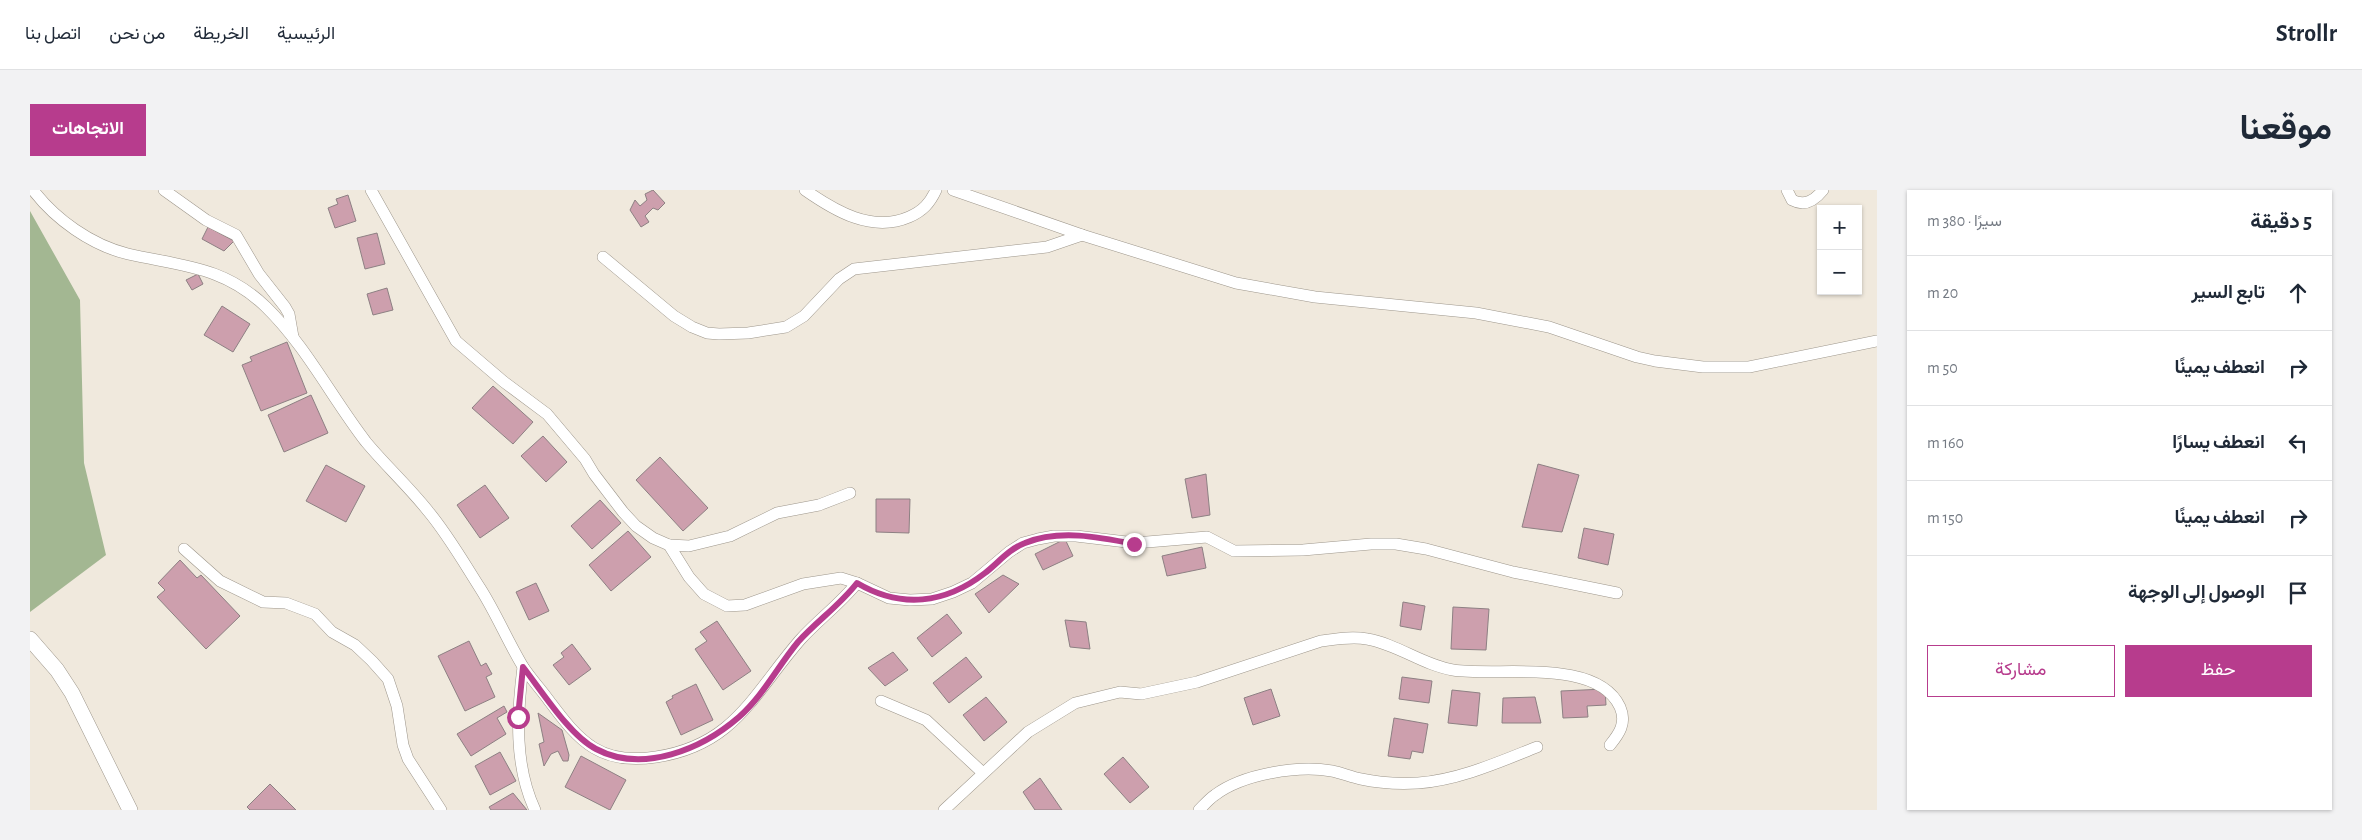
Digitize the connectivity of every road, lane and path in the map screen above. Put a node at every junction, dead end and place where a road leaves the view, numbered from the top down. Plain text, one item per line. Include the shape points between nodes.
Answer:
1 (32, 190) edge
2 (164, 190) edge
3 (371, 190) edge
4 (805, 190) edge
5 (936, 190) edge
6 (954, 190) edge
7 (1787, 190) edge
8 (1823, 190) edge
9 (1082, 235) junction
10 (603, 257) dead end
11 (293, 339) junction
12 (1877, 341) edge
13 (850, 493) dead end
14 (669, 545) junction
15 (184, 549) dead end
16 (857, 583) junction
17 (1618, 593) dead end
18 (30, 639) edge
19 (523, 667) junction
20 (881, 701) dead end
21 (1610, 745) dead end
22 (1537, 747) dead end
23 (983, 773) junction
24 (130, 810) edge
25 (441, 810) edge
26 (535, 810) edge
27 (944, 810) edge
28 (1199, 810) edge

1 - 11 street via 58,217 97,242 125,253 200,268 236,283 266,308
2 - 11 street via 206,220 236,235 259,274 289,314
3 - 14 street via 456,341 547,414 636,526
4 - 5 street via 860,220 888,222 922,209 931,202
6 - 9 street
7 - 8 street via 1792,200 1803,204
9 - 10 street via 1047,247 854,270 835,284 804,316 786,327 730,334 707,333 692,328
9 - 12 street via 1236,283 1315,297 1476,313 1549,327 1637,357 1703,367 1749,367
11 - 19 street via 366,442 436,522 491,605
13 - 14 street via 819,505 777,513 730,536 690,546
14 - 16 street via 704,594 727,606 745,605 823,580 841,578
15 - 25 street via 220,581 263,602 286,603 315,614 332,632 355,645 372,661 388,679 408,759
16 - 17 street via 889,598 932,598 972,583 1009,552 1038,539 1076,536 1134,544 1207,537 1234,551 1396,544
16 - 19 street via 799,641 740,716 709,739 676,753 643,759 610,755 594,749 562,718
18 - 24 main road via 72,692
19 - 26 street via 518,717 519,748
20 - 23 street via 926,720
21 - 23 street via 1623,725 1622,712 1615,697 1603,686 1552,673 1451,670 1366,639 1342,639 1321,641 1173,688 1141,694 1120,692 1075,703 1028,732
22 - 28 street via 1466,773 1418,783 1381,782 1332,771 1299,768 1264,774 1216,794
23 - 27 street

